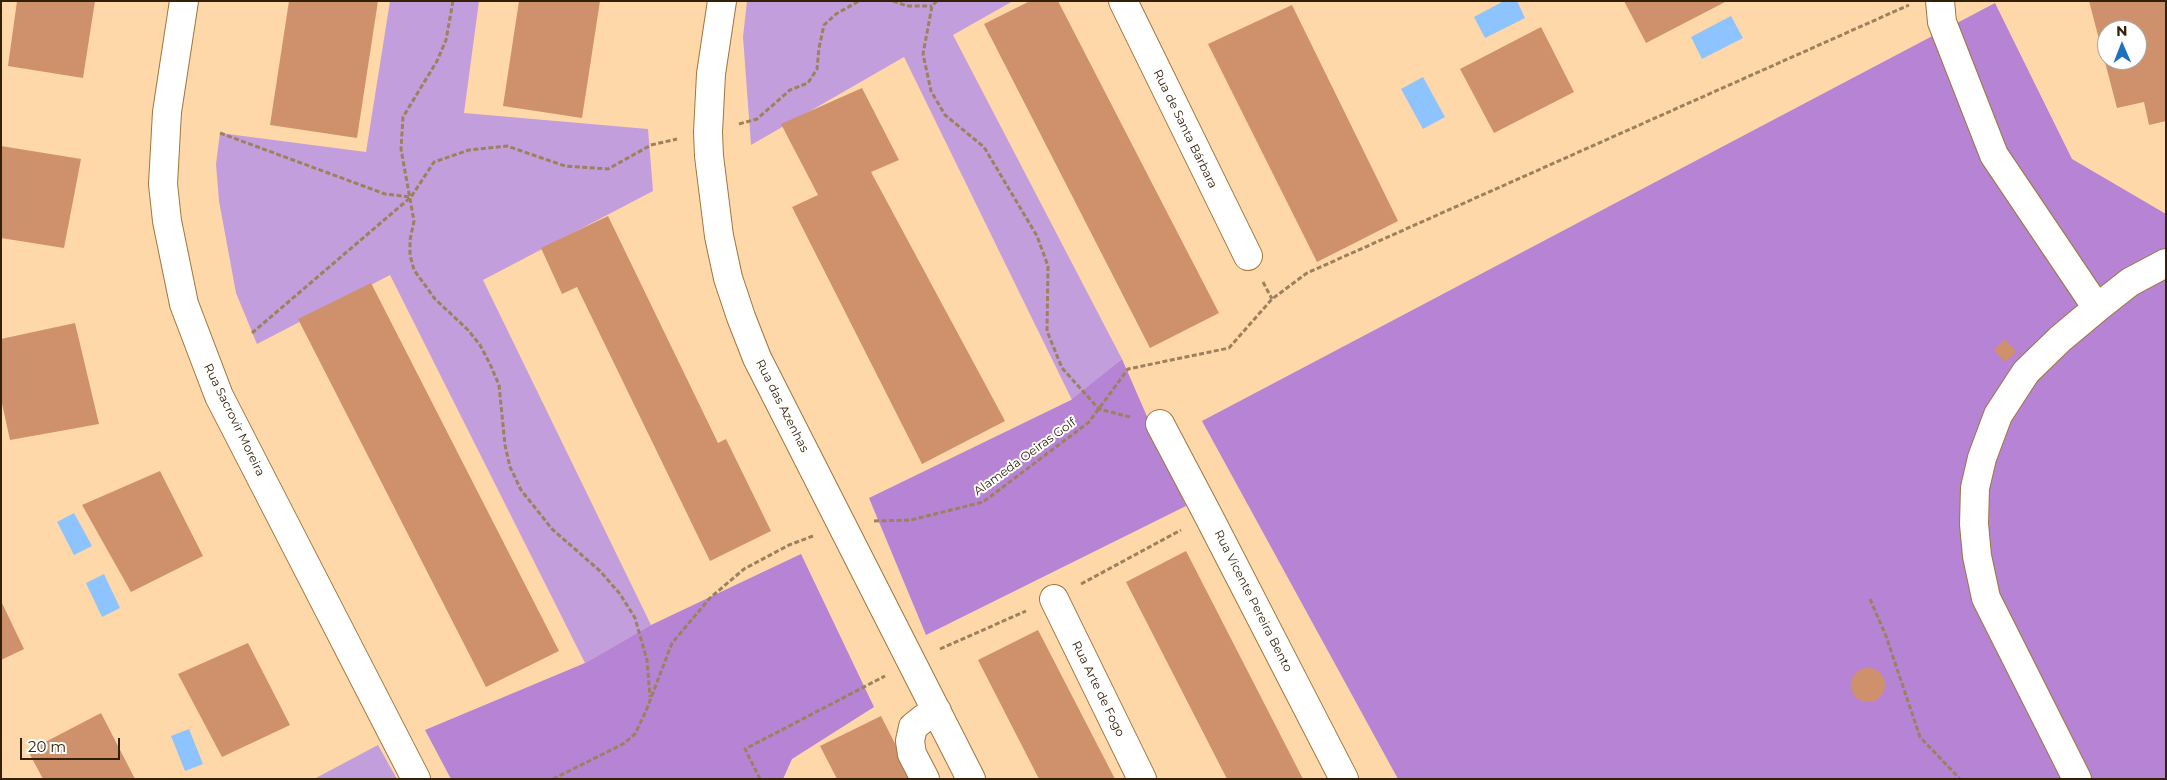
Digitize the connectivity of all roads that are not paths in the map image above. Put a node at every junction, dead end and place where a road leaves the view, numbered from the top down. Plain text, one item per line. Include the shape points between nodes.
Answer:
1 (184, 1) edge
2 (722, 1) edge
3 (1123, 1) edge
4 (1940, 1) edge
5 (1248, 256) dead end
6 (2166, 263) edge
7 (2097, 308) junction
8 (1160, 424) road end
9 (1054, 599) dead end
10 (937, 711) junction
11 (416, 779) edge
12 (925, 779) edge
13 (971, 779) edge
14 (1142, 779) edge
15 (1344, 779) edge
16 (2077, 779) edge

1 - 11 street, Rua Sacrovir Moreira via 167,112 163,184 166,222 184,304 219,396
2 - 10 street, Rua das Azenhas via 711,74 708,132 713,197 728,278 757,358
3 - 5 street, Rua de Santa Bárbara
4 - 7 street via 1942,22 1994,155
6 - 7 street via 2130,282
7 - 16 street via 2026,372 1998,415 1974,488 1977,556 1986,598
8 - 15 street, Rua Vicente Pereira Bento
9 - 14 street, Rua Arte de Fogo
10 - 12 street via 913,727 910,741 912,754
10 - 13 street, Rua das Azenhas

